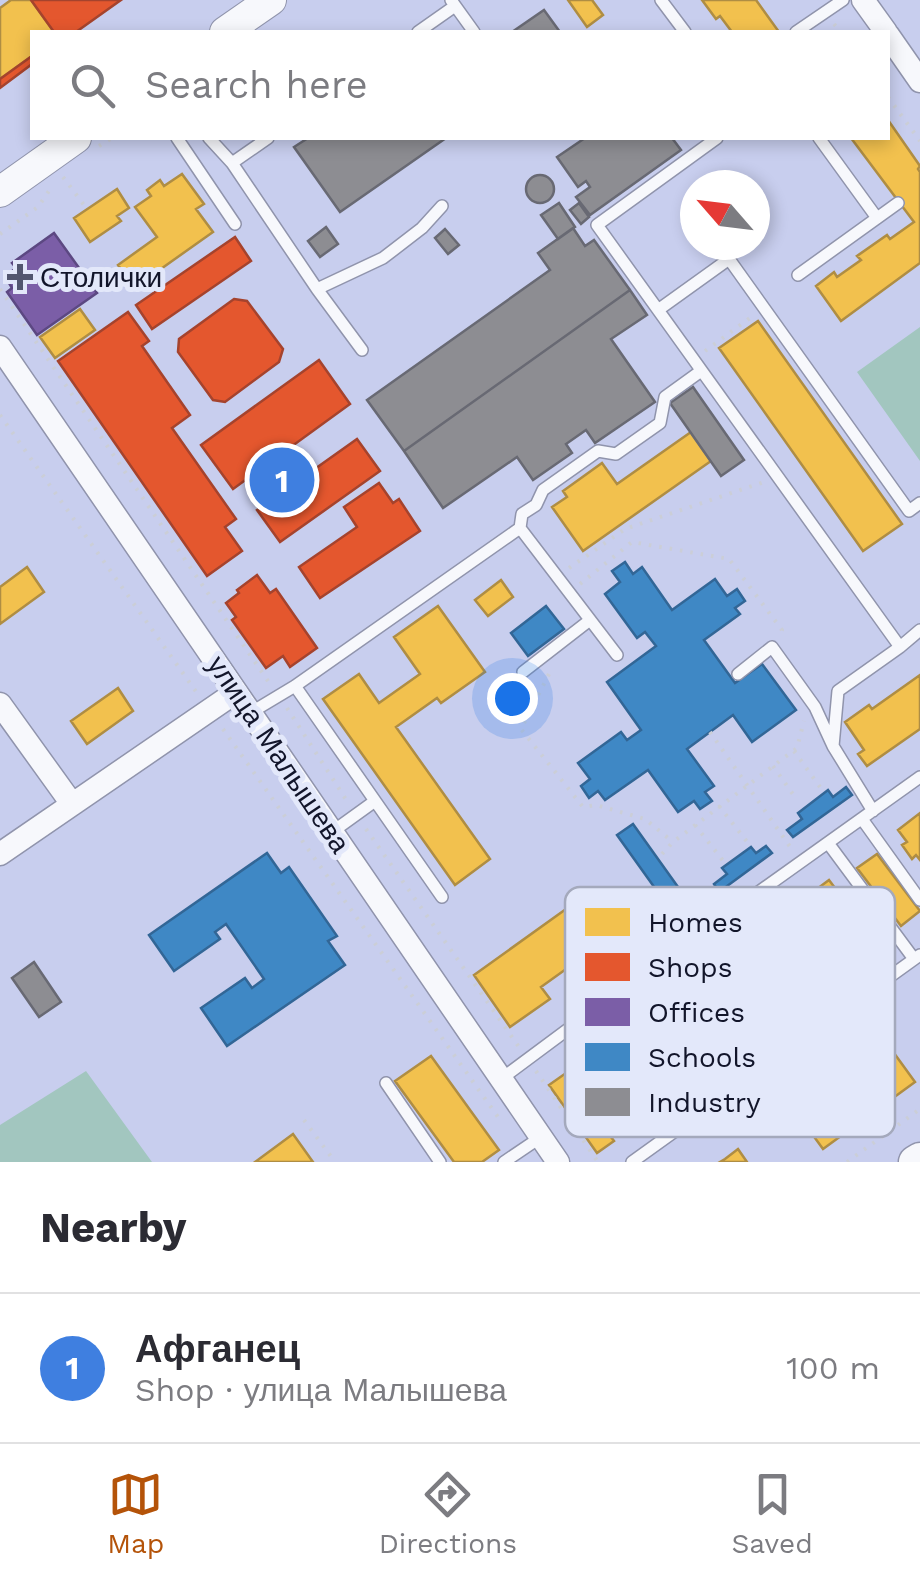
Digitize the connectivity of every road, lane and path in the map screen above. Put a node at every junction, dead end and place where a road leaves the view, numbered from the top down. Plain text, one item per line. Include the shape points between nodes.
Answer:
1 (271, 0) edge
2 (662, 0) edge
3 (843, 0) edge
4 (863, 0) edge
5 (453, 3) edge
6 (228, 30) edge
7 (420, 30) edge
8 (473, 30) edge
9 (684, 30) edge
10 (799, 30) edge
11 (884, 30) edge
12 (890, 38) edge
13 (916, 68) edge
14 (890, 100) edge
15 (73, 140) edge
16 (178, 140) edge
17 (210, 140) edge
18 (265, 140) edge
19 (715, 140) edge
20 (819, 140) edge
21 (920, 141) edge
22 (48, 158) junction
23 (232, 163) junction
24 (0, 192) edge
25 (898, 203) dead end
26 (84, 206) dead end
27 (442, 206) dead end
28 (876, 218) junction
29 (235, 224) dead end
30 (798, 275) dead end
31 (317, 288) junction
32 (0, 289) edge
33 (658, 310) junction
34 (0, 347) edge
35 (362, 350) dead end
36 (702, 371) junction
37 (0, 415) edge
38 (778, 478) junction
39 (920, 503) edge
40 (520, 528) junction
41 (557, 577) junction
42 (569, 593) junction
43 (590, 620) junction
44 (920, 630) edge
45 (567, 639) junction
46 (900, 647) junction
47 (772, 648) junction
48 (616, 656) dead end
49 (523, 672) dead end
50 (738, 674) dead end
51 (295, 686) junction
52 (236, 692) junction
53 (278, 696) junction
54 (0, 704) edge
55 (816, 707) junction
56 (209, 710) junction
57 (250, 713) junction
58 (710, 732) dead end
59 (833, 746) junction
60 (794, 750) junction
61 (773, 766) junction
62 (920, 778) edge
63 (748, 785) junction
64 (820, 786) dead end
65 (797, 800) dead end
66 (375, 801) junction
67 (72, 804) junction
68 (720, 806) junction
69 (356, 814) junction
70 (868, 815) junction
71 (695, 825) junction
72 (332, 832) junction
73 (672, 842) junction
74 (748, 843) dead end
75 (828, 843) junction
76 (0, 854) edge
77 (662, 854) dead end
78 (724, 862) dead end
79 (801, 862) junction
80 (766, 887) edge
81 (862, 887) edge
82 (442, 897) dead end
83 (920, 900) edge
84 (895, 929) edge
85 (917, 957) edge
86 (895, 973) edge
87 (565, 1031) edge
88 (527, 1058) junction
89 (501, 1079) junction
90 (386, 1083) dead end
91 (920, 1110) edge
92 (565, 1114) edge
93 (304, 1120) dead end
94 (895, 1128) edge
95 (581, 1137) edge
96 (667, 1137) edge
97 (882, 1137) edge
98 (531, 1144) junction
99 (334, 1162) edge
100 (440, 1162) edge
101 (504, 1162) edge
102 (558, 1162) edge
103 (598, 1162) edge
104 (632, 1162) edge
105 (847, 1162) edge

1 - 6 street
2 - 9 lane
3 - 10 lane
4 - 11 street
5 - 7 lane
5 - 8 lane
12 - 13 street
14 - 21 path
15 - 22 street
16 - 29 lane
17 - 23 lane
18 - 23 lane
19 - 33 lane via 597,225
20 - 28 lane
22 - 24 street
22 - 26 path
23 - 31 lane
25 - 28 lane
27 - 31 lane via 383,258
28 - 30 lane
31 - 35 lane
32 - 53 path
33 - 36 lane
33 - 39 lane via 729,259 909,511
34 - 52 street, улица Малышева
36 - 38 lane
36 - 40 lane via 665,397 660,423 616,454 598,451 543,490 522,514
37 - 56 path
38 - 41 path via 625,529
38 - 46 lane
40 - 41 lane
40 - 51 lane
41 - 42 lane
42 - 43 lane
42 - 47 path via 632,542 728,559 782,630
43 - 45 lane
43 - 48 lane
44 - 46 lane
45 - 49 lane
45 - 73 path via 521,729 583,808 596,805 645,819
46 - 59 lane via 838,691
47 - 50 lane
47 - 55 lane
51 - 53 lane
51 - 66 lane
52 - 56 street
52 - 57 street, улица Малышева
53 - 57 lane
53 - 69 path
54 - 67 street
55 - 59 lane
55 - 60 path via 805,714
56 - 67 street
56 - 98 path
57 - 72 street, улица Малышева
58 - 63 path
59 - 70 lane
60 - 61 path
60 - 64 path
61 - 63 path
61 - 65 path
62 - 70 lane
63 - 68 path
63 - 79 path
66 - 69 lane
66 - 82 lane
67 - 76 street
68 - 71 path
68 - 74 path
69 - 72 lane
69 - 88 path
70 - 75 lane
70 - 83 lane
71 - 73 path
71 - 78 path
72 - 89 street, улица Малышева
73 - 77 path
75 - 79 lane
75 - 81 lane
79 - 80 lane
84 - 85 lane
85 - 86 lane
87 - 88 lane
88 - 89 lane
88 - 92 path
89 - 98 street, улица Малышева
90 - 100 lane
91 - 94 path
93 - 99 path
95 - 103 path
96 - 104 lane
97 - 105 path
98 - 101 lane
98 - 102 street, улица Малышева

